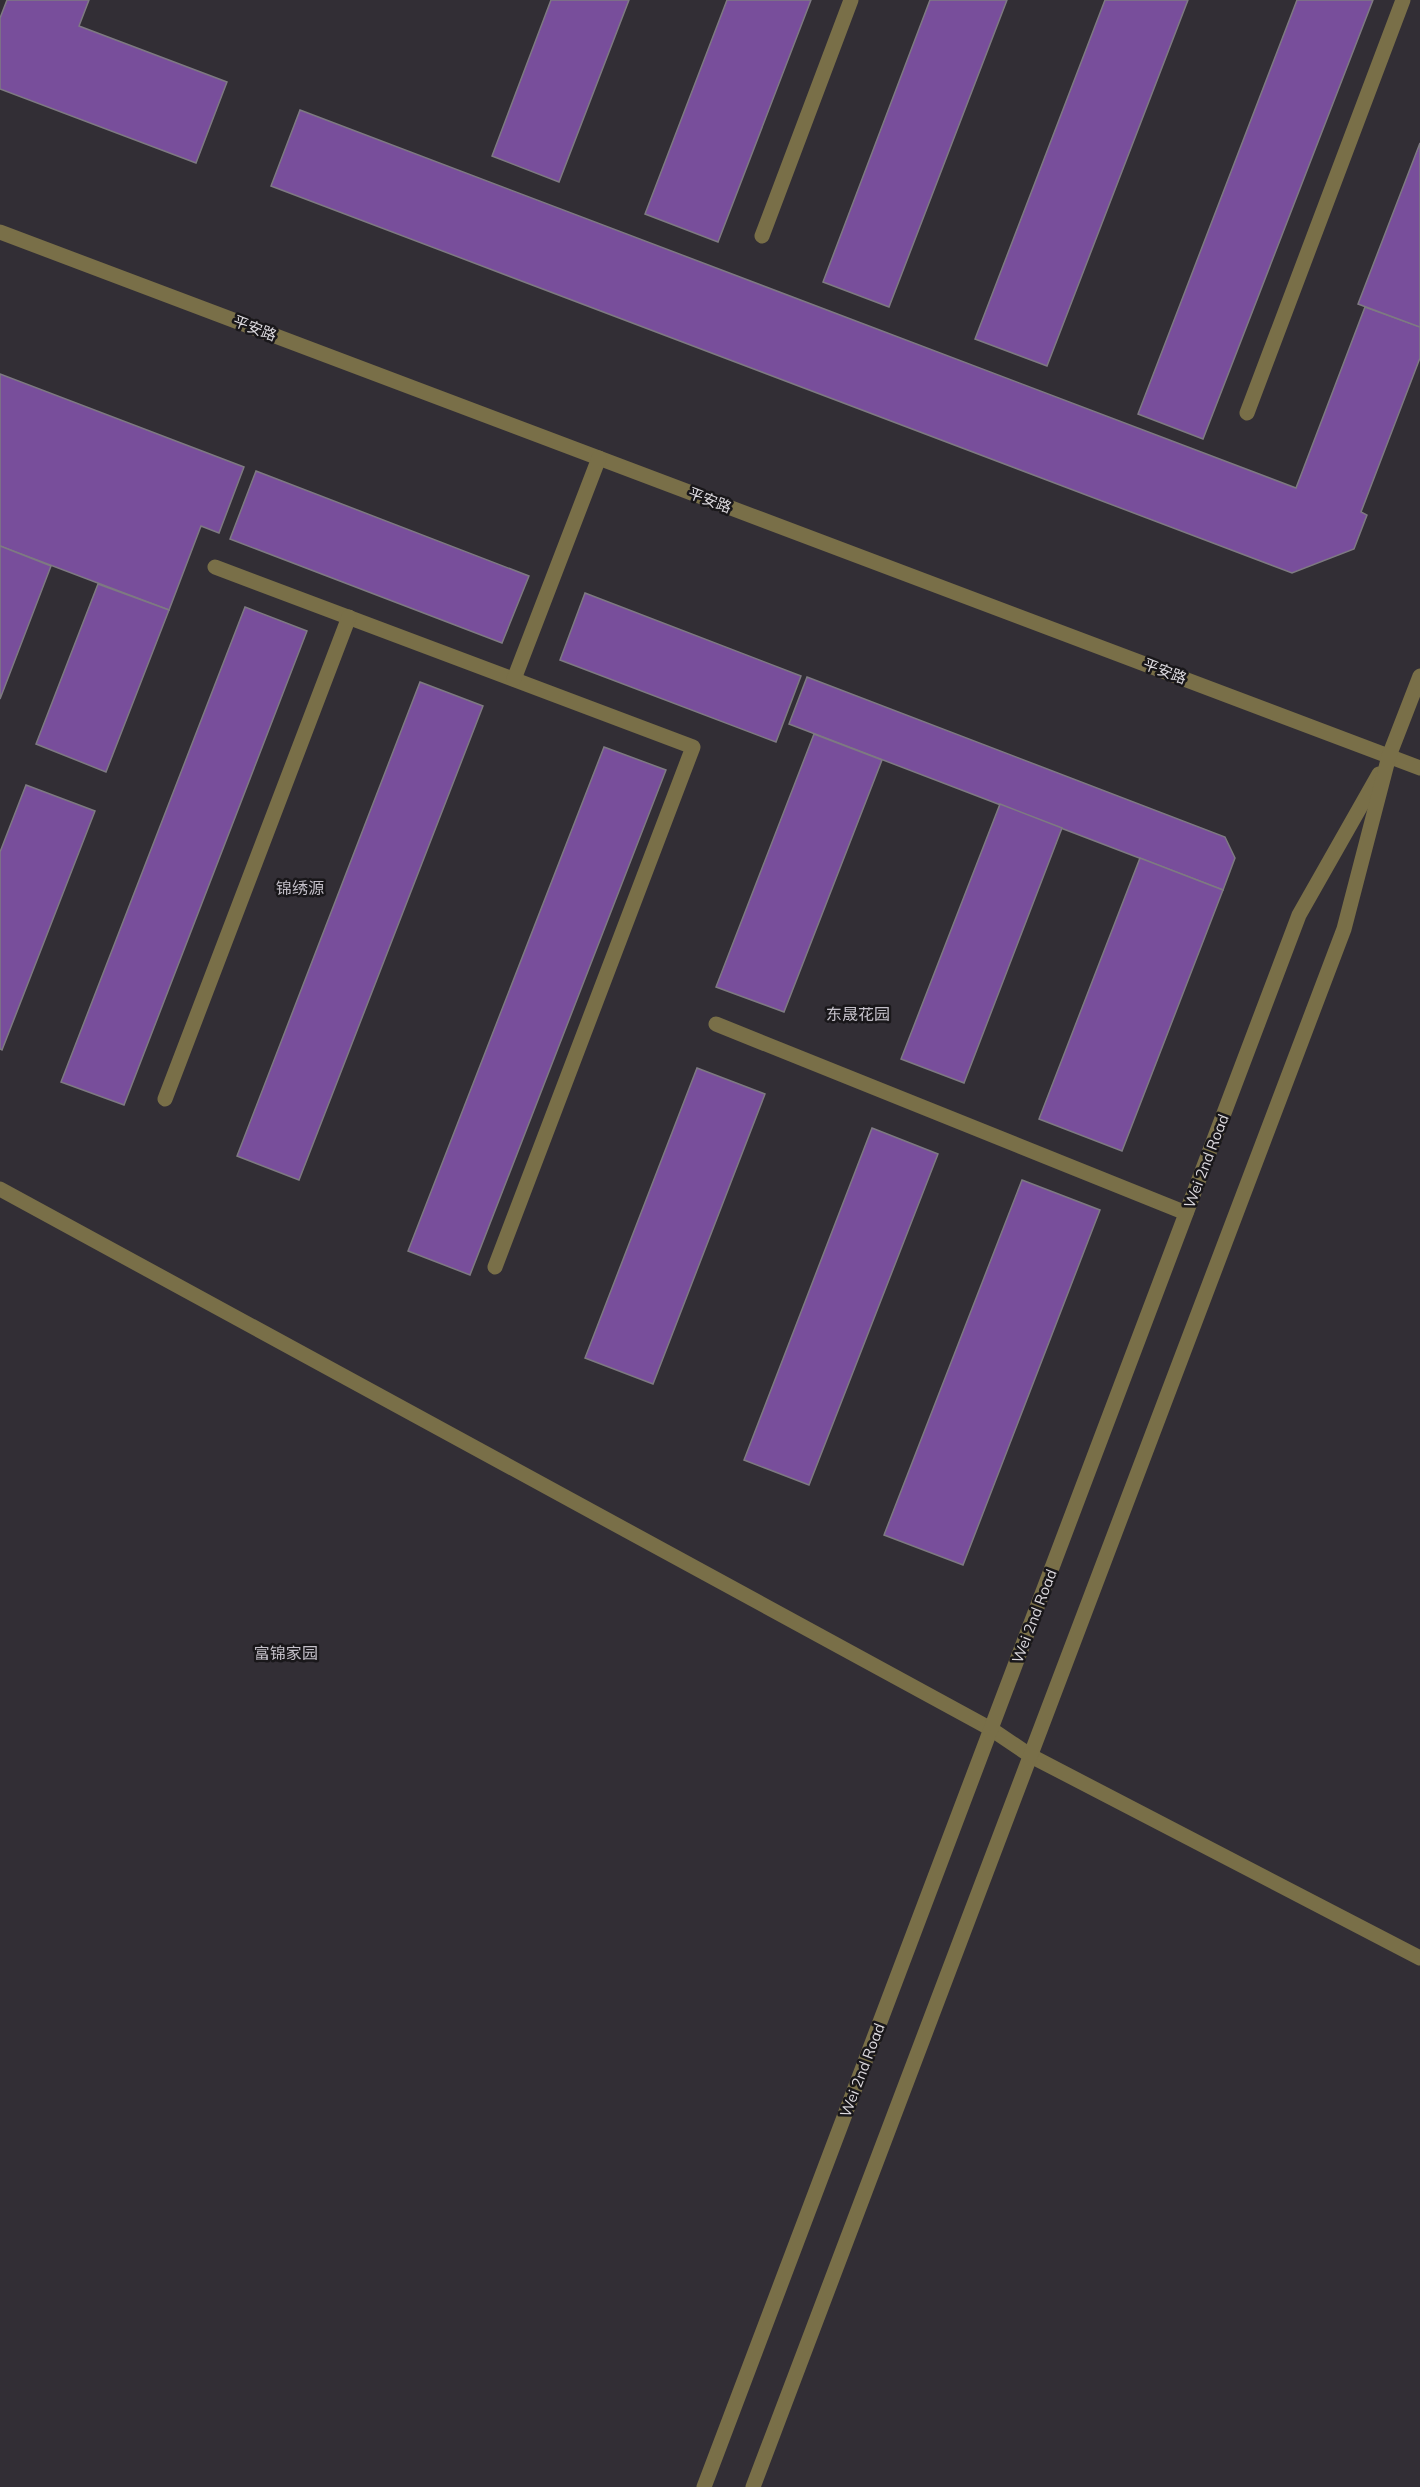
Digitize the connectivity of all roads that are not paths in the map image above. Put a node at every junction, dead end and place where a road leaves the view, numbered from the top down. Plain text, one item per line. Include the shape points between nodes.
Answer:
1 (851, 0) edge
2 (1403, 0) edge
3 (0, 232) edge
4 (762, 236) dead end
5 (1247, 413) dead end
6 (599, 458) junction
7 (215, 567) dead end
8 (349, 617) junction
9 (1420, 676) edge
10 (514, 680) junction
11 (1389, 756) junction
12 (1420, 768) edge
13 (716, 1024) dead end
14 (165, 1099) dead end
15 (0, 1189) edge
16 (1186, 1213) junction
17 (495, 1267) dead end
18 (991, 1729) junction
19 (1031, 1756) junction
20 (1420, 1958) edge
21 (704, 2487) edge
22 (753, 2487) edge

1 - 4 street
2 - 5 street
3 - 6 street, 平安路
6 - 10 street
6 - 11 street, 平安路
7 - 8 street
8 - 10 street
8 - 14 street
9 - 11 street, Wei 2nd Road
10 - 17 street via 693,747
11 - 12 street, 平安路
11 - 16 street, Wei 2nd Road via 1299,915
11 - 19 street, Wei 2nd Road via 1344,929
13 - 16 street
15 - 18 street
16 - 18 street, Wei 2nd Road
18 - 19 street
18 - 21 street, Wei 2nd Road
19 - 20 street
19 - 22 street, Wei 2nd Road

